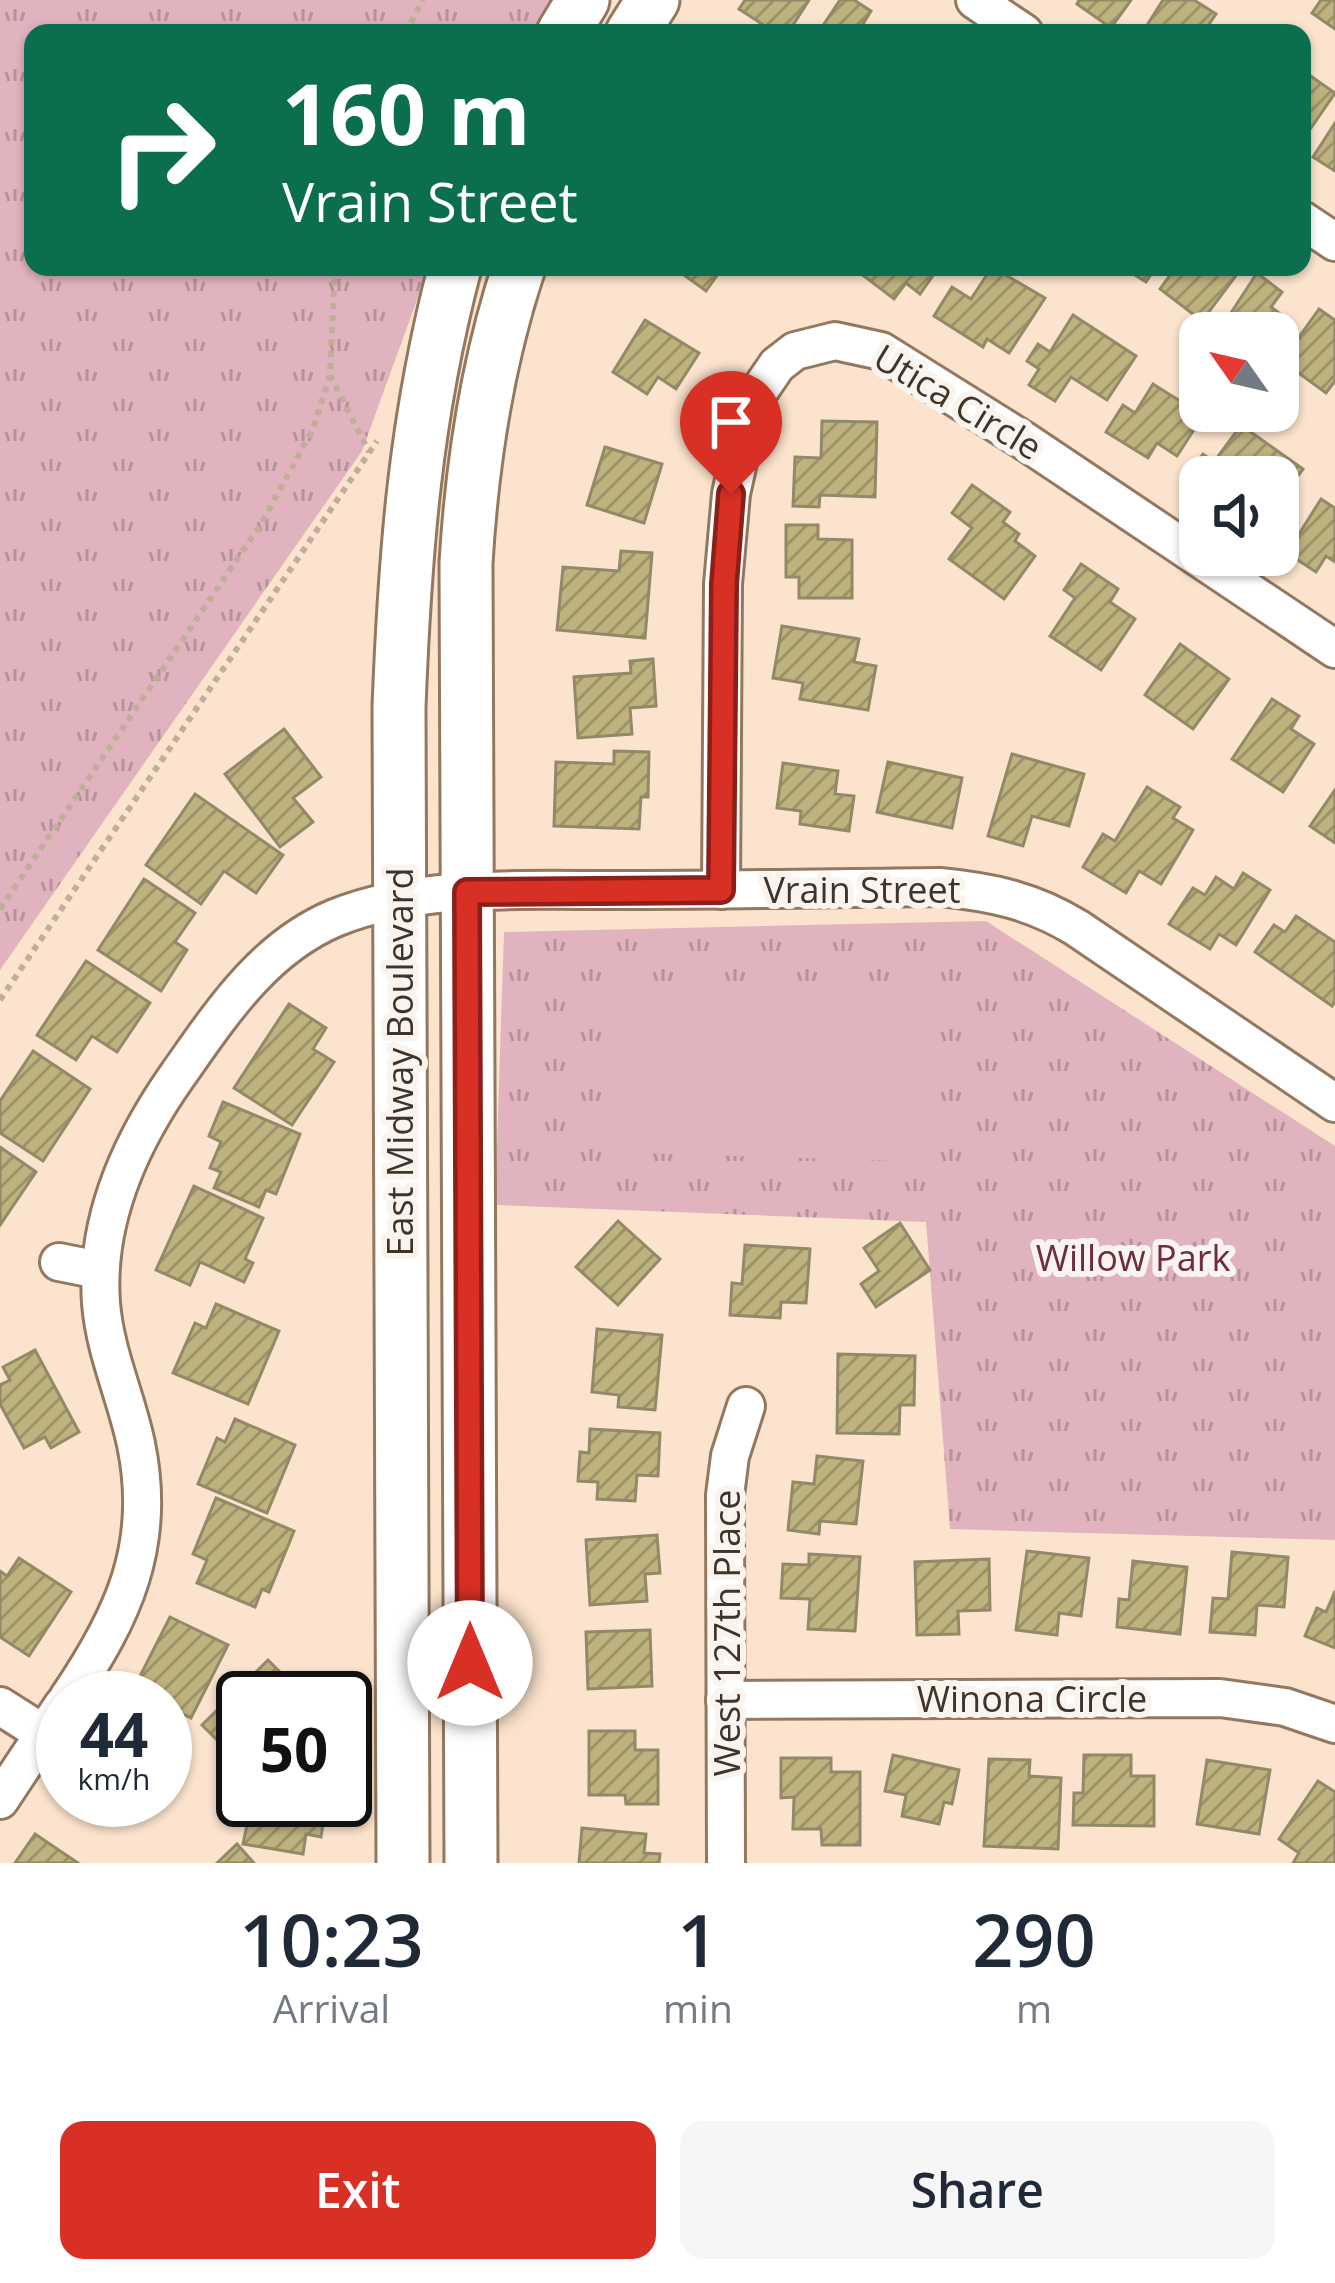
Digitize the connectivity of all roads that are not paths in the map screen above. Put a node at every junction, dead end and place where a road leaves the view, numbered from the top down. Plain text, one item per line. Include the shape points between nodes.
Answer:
1 (975, 0) edge
2 (1011, 24) edge
3 (453, 276) edge
4 (517, 276) edge
5 (1335, 649) edge
6 (721, 890) junction
7 (467, 892) junction
8 (399, 902) junction
9 (1334, 1100) edge
10 (59, 1262) dead end
11 (99, 1270) junction
12 (746, 1406) dead end
13 (87, 1671) edge
14 (725, 1700) junction
15 (0, 1706) edge
16 (36, 1715) edge
17 (1335, 1724) edge
18 (36, 1751) edge
19 (0, 1800) edge
20 (403, 1863) edge
21 (471, 1863) edge
22 (726, 1863) edge

1 - 2 street
3 - 8 main road, East Midway Boulevard via 418,434 405,549
4 - 7 main road, East Midway Boulevard via 486,390 470,505
5 - 6 street, Utica Circle via 881,351 806,330 751,403 731,494
6 - 7 street, Vrain Street
6 - 9 street, Vrain Street via 940,887 1023,900
7 - 8 street, Vrain Street
7 - 21 main road, East Midway Boulevard
8 - 11 street, Vrain Street via 307,933 232,997 129,1157
8 - 20 main road, East Midway Boulevard
10 - 11 street
11 - 13 street, Vrain Street via 110,1360 142,1483 139,1552 119,1614
12 - 14 street, West 127th Place via 725,1495
14 - 17 street, Winona Circle via 1220,1698
14 - 22 street, West 127th Place
15 - 16 street
18 - 19 street, Vrain Street

